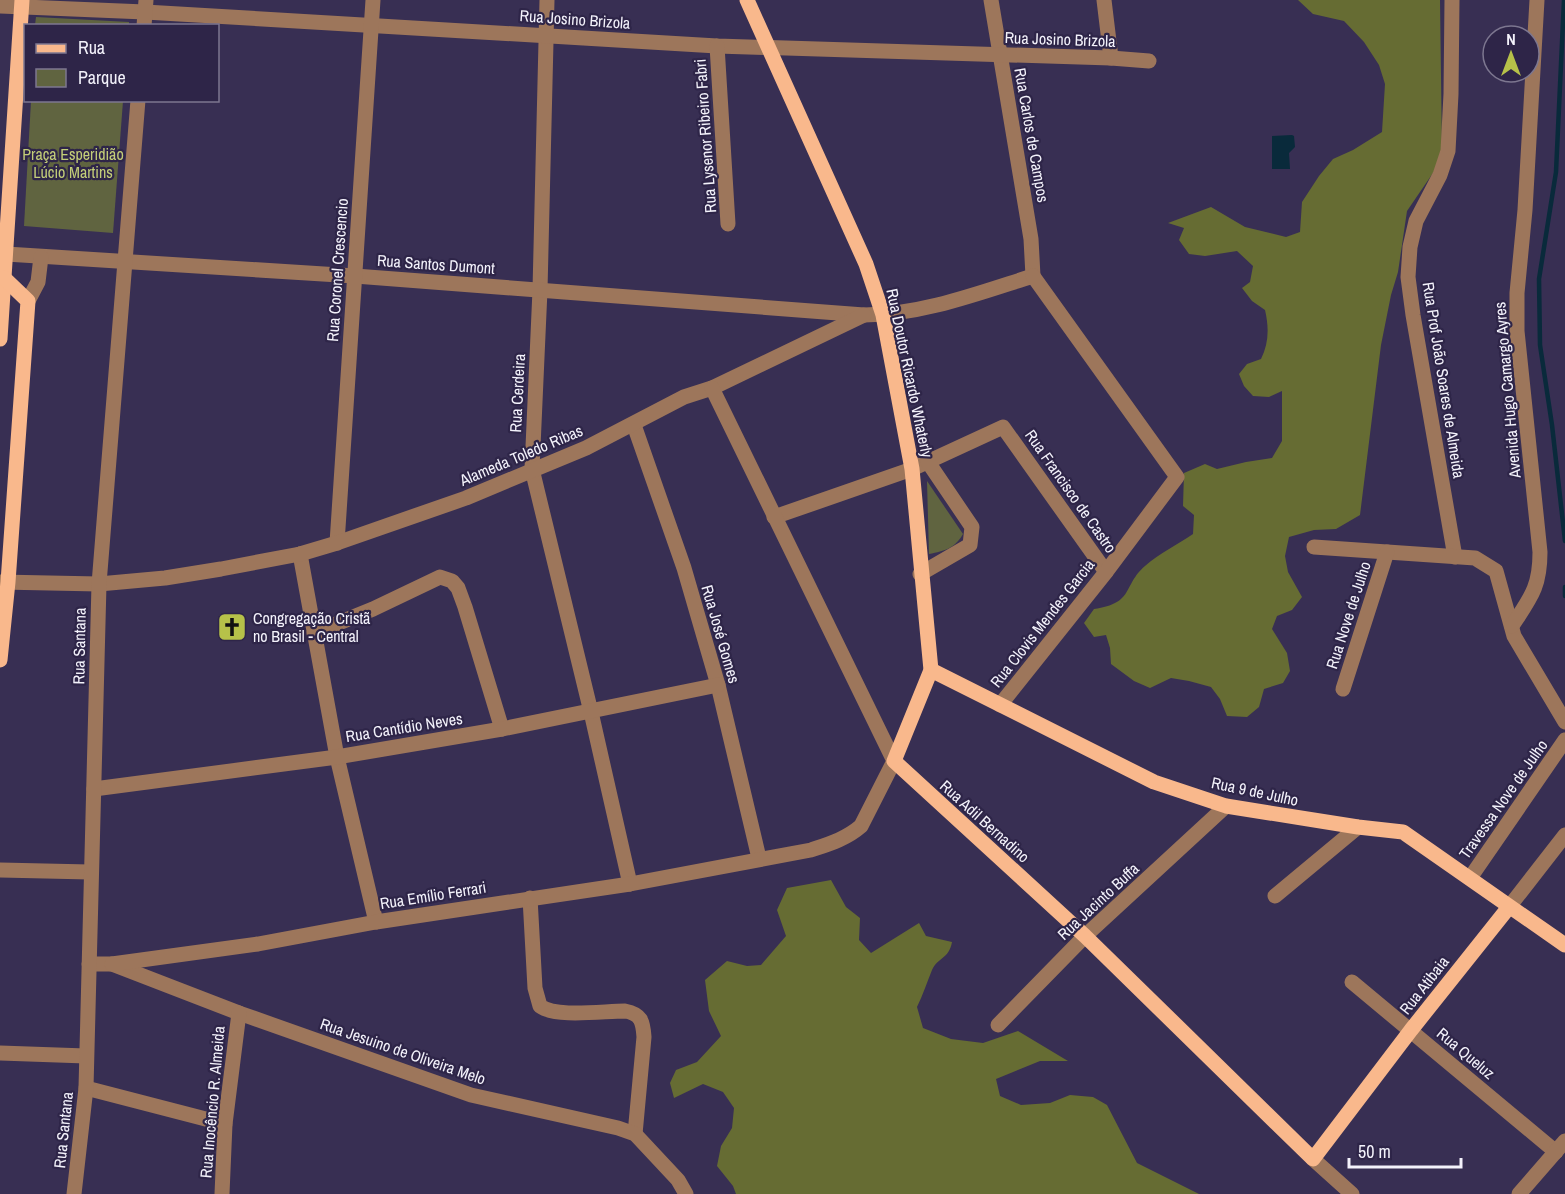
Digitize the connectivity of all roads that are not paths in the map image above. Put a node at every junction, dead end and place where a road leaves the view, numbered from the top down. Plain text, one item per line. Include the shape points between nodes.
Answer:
1 (373, 0) edge
2 (547, 0) edge
3 (747, 0) edge
4 (991, 0) edge
5 (1104, 0) edge
6 (1452, 0) edge
7 (1537, 0) edge
8 (22, 4) edge
9 (0, 6) edge
10 (145, 12) edge
11 (372, 25) junction
12 (547, 35) junction
13 (717, 46) junction
14 (766, 46) junction
15 (1000, 55) junction
16 (1111, 58) junction
17 (1149, 61) dead end
18 (138, 102) edge
19 (728, 224) dead end
20 (6, 254) junction
21 (41, 257) junction
22 (123, 262) junction
23 (355, 276) junction
24 (1033, 276) junction
25 (4, 278) junction
26 (540, 290) junction
27 (28, 301) junction
28 (864, 315) junction
29 (883, 315) junction
30 (0, 339) edge
31 (712, 388) junction
32 (634, 425) junction
33 (928, 462) junction
34 (532, 469) junction
35 (912, 469) junction
36 (774, 517) junction
37 (337, 543) junction
38 (1314, 547) dead end
39 (1387, 552) junction
40 (300, 554) junction
41 (1455, 557) junction
42 (1106, 572) junction
43 (920, 574) junction
44 (4, 582) edge
45 (99, 584) junction
46 (1512, 626) junction
47 (314, 633) junction
48 (0, 660) edge
49 (931, 670) junction
50 (718, 685) junction
51 (1343, 689) dead end
52 (1000, 705) junction
53 (591, 712) junction
54 (1565, 722) edge
55 (502, 729) junction
56 (1565, 740) edge
57 (337, 757) junction
58 (894, 762) junction
59 (94, 789) junction
60 (1226, 806) junction
61 (1358, 827) junction
62 (1565, 835) edge
63 (759, 858) junction
64 (0, 870) edge
65 (90, 872) junction
66 (1470, 878) junction
67 (630, 884) junction
68 (1275, 896) dead end
69 (530, 898) junction
70 (1509, 907) junction
71 (376, 922) junction
72 (1085, 936) junction
73 (1565, 945) edge
74 (88, 964) junction
75 (112, 964) junction
76 (1352, 982) dead end
77 (239, 1013) junction
78 (998, 1025) dead end
79 (1411, 1030) junction
80 (0, 1053) edge
81 (86, 1056) junction
82 (86, 1088) junction
83 (225, 1124) junction
84 (635, 1134) junction
85 (1560, 1147) edge
86 (1313, 1159) junction
87 (74, 1194) edge
88 (222, 1194) edge
89 (686, 1194) edge
90 (1352, 1194) edge
91 (1519, 1194) edge

1 - 11 street, Rua Coronel Crescencio
2 - 12 street, Rua Cerdeira
3 - 14 main road, Rua Doutor Ricardo Whaterly
4 - 15 street, Rua Carlos de Campos
5 - 16 street
6 - 41 street, Rua Prof João Soares de Almeida via 1448,151 1416,221 1408,277
7 - 46 street, Avenida Hugo Camargo Ayres via 1525,210 1516,293 1540,574 1535,590
8 - 9 street, Rua Josino Brizola
8 - 10 street, Rua Josino Brizola
8 - 20 main road
10 - 11 street, Rua Josino Brizola
11 - 12 street, Rua Josino Brizola
11 - 23 street, Rua Coronel Crescencio
12 - 13 street, Rua Josino Brizola
12 - 26 street, Rua Cerdeira
13 - 14 street, Rua Josino Brizola
13 - 19 street, Rua Lysenor Ribeiro Fabri
14 - 15 street, Rua Josino Brizola
14 - 29 main road, Rua Doutor Ricardo Whaterly via 866,264
15 - 16 street, Rua Josino Brizola
15 - 24 street, Rua Carlos de Campos via 1031,239
16 - 17 street, Rua Josino Brizola
18 - 22 street, Rua Santana
20 - 21 street, Rua Santos Dumont
20 - 25 main road
21 - 22 street, Rua Santos Dumont
21 - 27 street via 38,282
22 - 23 street, Rua Santos Dumont
22 - 45 street, Rua Santana
23 - 26 street, Rua Santos Dumont
23 - 37 street, Rua Coronel Crescencio
24 - 29 street, Alameda Toledo Ribas via 938,304
24 - 42 street, Rua Clovis Mendes Garcia via 1177,477
25 - 27 main road
25 - 30 main road
26 - 28 street, Rua Santos Dumont
26 - 34 street, Rua Cerdeira
27 - 44 main road
28 - 29 street, Alameda Toledo Ribas
28 - 31 street, Alameda Toledo Ribas
29 - 35 main road, Rua Doutor Ricardo Whaterly
31 - 32 street, Alameda Toledo Ribas via 684,397
31 - 36 street, Rua Adil Bernadino
32 - 34 street, Alameda Toledo Ribas
32 - 50 street, Rua José Gomes via 684,568
33 - 35 street, Rua Francisco de Castro
33 - 42 street, Rua Francisco de Castro via 1003,427
33 - 43 street via 972,527 970,545
34 - 37 street, Alameda Toledo Ribas via 466,498
34 - 53 street, Rua Cerdeira
35 - 36 street, Rua Francisco de Castro
35 - 43 main road, Rua Doutor Ricardo Whaterly
36 - 58 street, Rua Adil Bernadino
37 - 40 street, Alameda Toledo Ribas
38 - 39 street
39 - 41 street
39 - 51 street, Rua Nove de Julho
40 - 45 street, Alameda Toledo Ribas via 176,576
40 - 47 street
41 - 46 street via 1475,558 1496,571
42 - 52 street, Rua Clovis Mendes Garcia
43 - 49 main road, Rua Doutor Ricardo Whaterly
44 - 45 street, Alameda Toledo Ribas
44 - 48 main road
45 - 59 street, Rua Santana
46 - 54 street via 1514,636
47 - 55 street via 428,582 447,578 458,588 465,607
47 - 57 street
49 - 52 main road, Rua 9 de Julho
49 - 58 main road
50 - 53 street, Rua Cantídio Neves
50 - 63 street, Rua José Gomes
52 - 60 main road, Rua 9 de Julho via 1154,782
53 - 55 street, Rua Cantídio Neves
53 - 67 street, Rua Cerdeira
55 - 57 street, Rua Cantídio Neves
56 - 66 street, Travessa Nove de Julho
57 - 59 street, Rua Cantídio Neves
57 - 71 street
58 - 63 street, Rua Emílio Ferrari via 861,826 852,834 811,850
58 - 72 main road, Rua Adil Bernadino
59 - 65 street, Rua Santana
60 - 61 main road, Rua 9 de Julho
60 - 72 street, Rua Jacinto Buffa
61 - 66 main road, Rua 9 de Julho via 1403,832
61 - 68 street
62 - 70 street, Rua Atibaia
63 - 67 street, Rua Emílio Ferrari
64 - 65 street
65 - 74 street, Rua Santana
66 - 70 main road, Rua 9 de Julho
67 - 69 street, Rua Emílio Ferrari
69 - 71 street, Rua Emílio Ferrari
69 - 84 street via 535,988 540,1006 545,1011 625,1011 640,1016 644,1037
70 - 73 main road, Rua 9 de Julho
70 - 79 main road, Rua Atibaia
71 - 75 street, Rua Emílio Ferrari via 258,944
72 - 78 street, Rua Jacinto Buffa
72 - 86 main road, Rua Adil Bernadino
74 - 75 street, Rua Jesuino de Oliveira Melo
74 - 81 street, Rua Santana
75 - 77 street, Rua Jesuino de Oliveira Melo
76 - 79 street, Rua Queluz
77 - 83 street, Rua Inocêncio R. Almeida
77 - 84 street, Rua Jesuino de Oliveira Melo via 471,1095
79 - 85 street, Rua Queluz
79 - 86 main road, Rua Atibaia
80 - 81 street
81 - 82 street, Rua Santana
82 - 83 street
82 - 87 street, Rua Santana
83 - 88 street, Rua Inocêncio R. Almeida
84 - 89 street
85 - 91 street
86 - 90 street, Rua Adil Bernadino

